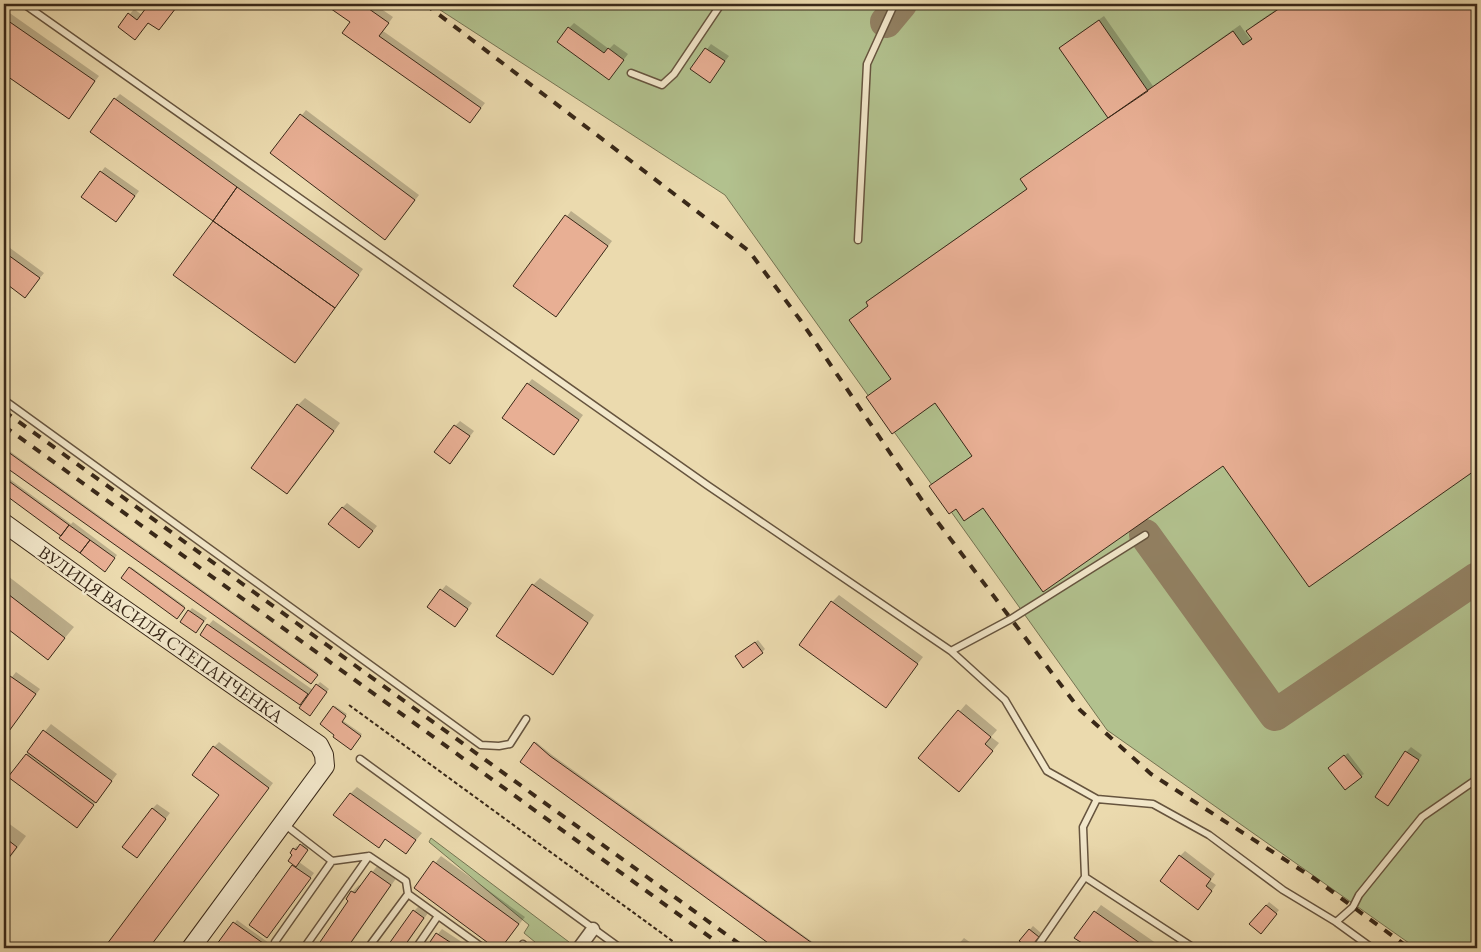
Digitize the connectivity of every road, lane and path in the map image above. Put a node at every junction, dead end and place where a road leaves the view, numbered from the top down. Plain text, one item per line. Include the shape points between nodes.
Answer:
1 (24, 4) edge
2 (721, 4) edge
3 (893, 4) edge
4 (631, 73) dead end
5 (858, 240) dead end
6 (4, 400) edge
7 (4, 523) edge
8 (1145, 535) dead end
9 (951, 651) junction
10 (349, 705) dead end
11 (526, 719) dead end
12 (360, 759) dead end
13 (1477, 780) edge
14 (1097, 799) junction
15 (283, 823) junction
16 (369, 856) junction
17 (332, 861) junction
18 (1086, 877) junction
19 (408, 894) junction
20 (438, 916) junction
21 (1336, 922) junction
22 (593, 928) junction
23 (275, 942) dead end
24 (1369, 947) edge
25 (191, 948) edge
26 (304, 948) edge
27 (368, 948) edge
28 (416, 948) edge
29 (483, 948) edge
30 (578, 948) edge
31 (620, 948) edge
32 (682, 948) edge
33 (1036, 948) edge
34 (1194, 948) edge

1 - 9 lane via 707,485
2 - 4 lane via 674,74 662,85
3 - 5 lane via 867,64
6 - 11 lane via 481,745 510,744
7 - 15 street, ВУЛИЦЯ ВАСИЛЯ СТЕПАНЧЕНКА via 319,745 325,766
8 - 9 lane via 1011,619
9 - 14 lane via 1005,700 1047,771
10 - 32 path
12 - 22 lane
13 - 21 lane via 1422,817 1359,895 1353,907
14 - 18 lane via 1083,827
14 - 21 lane via 1153,804 1209,835 1282,890
15 - 17 lane
15 - 25 street
16 - 17 lane
16 - 19 lane via 406,880
16 - 26 lane
17 - 23 lane
18 - 33 lane
18 - 34 lane
19 - 20 lane
19 - 27 lane
20 - 28 lane
20 - 29 lane
21 - 24 lane
22 - 30 street
22 - 31 lane

